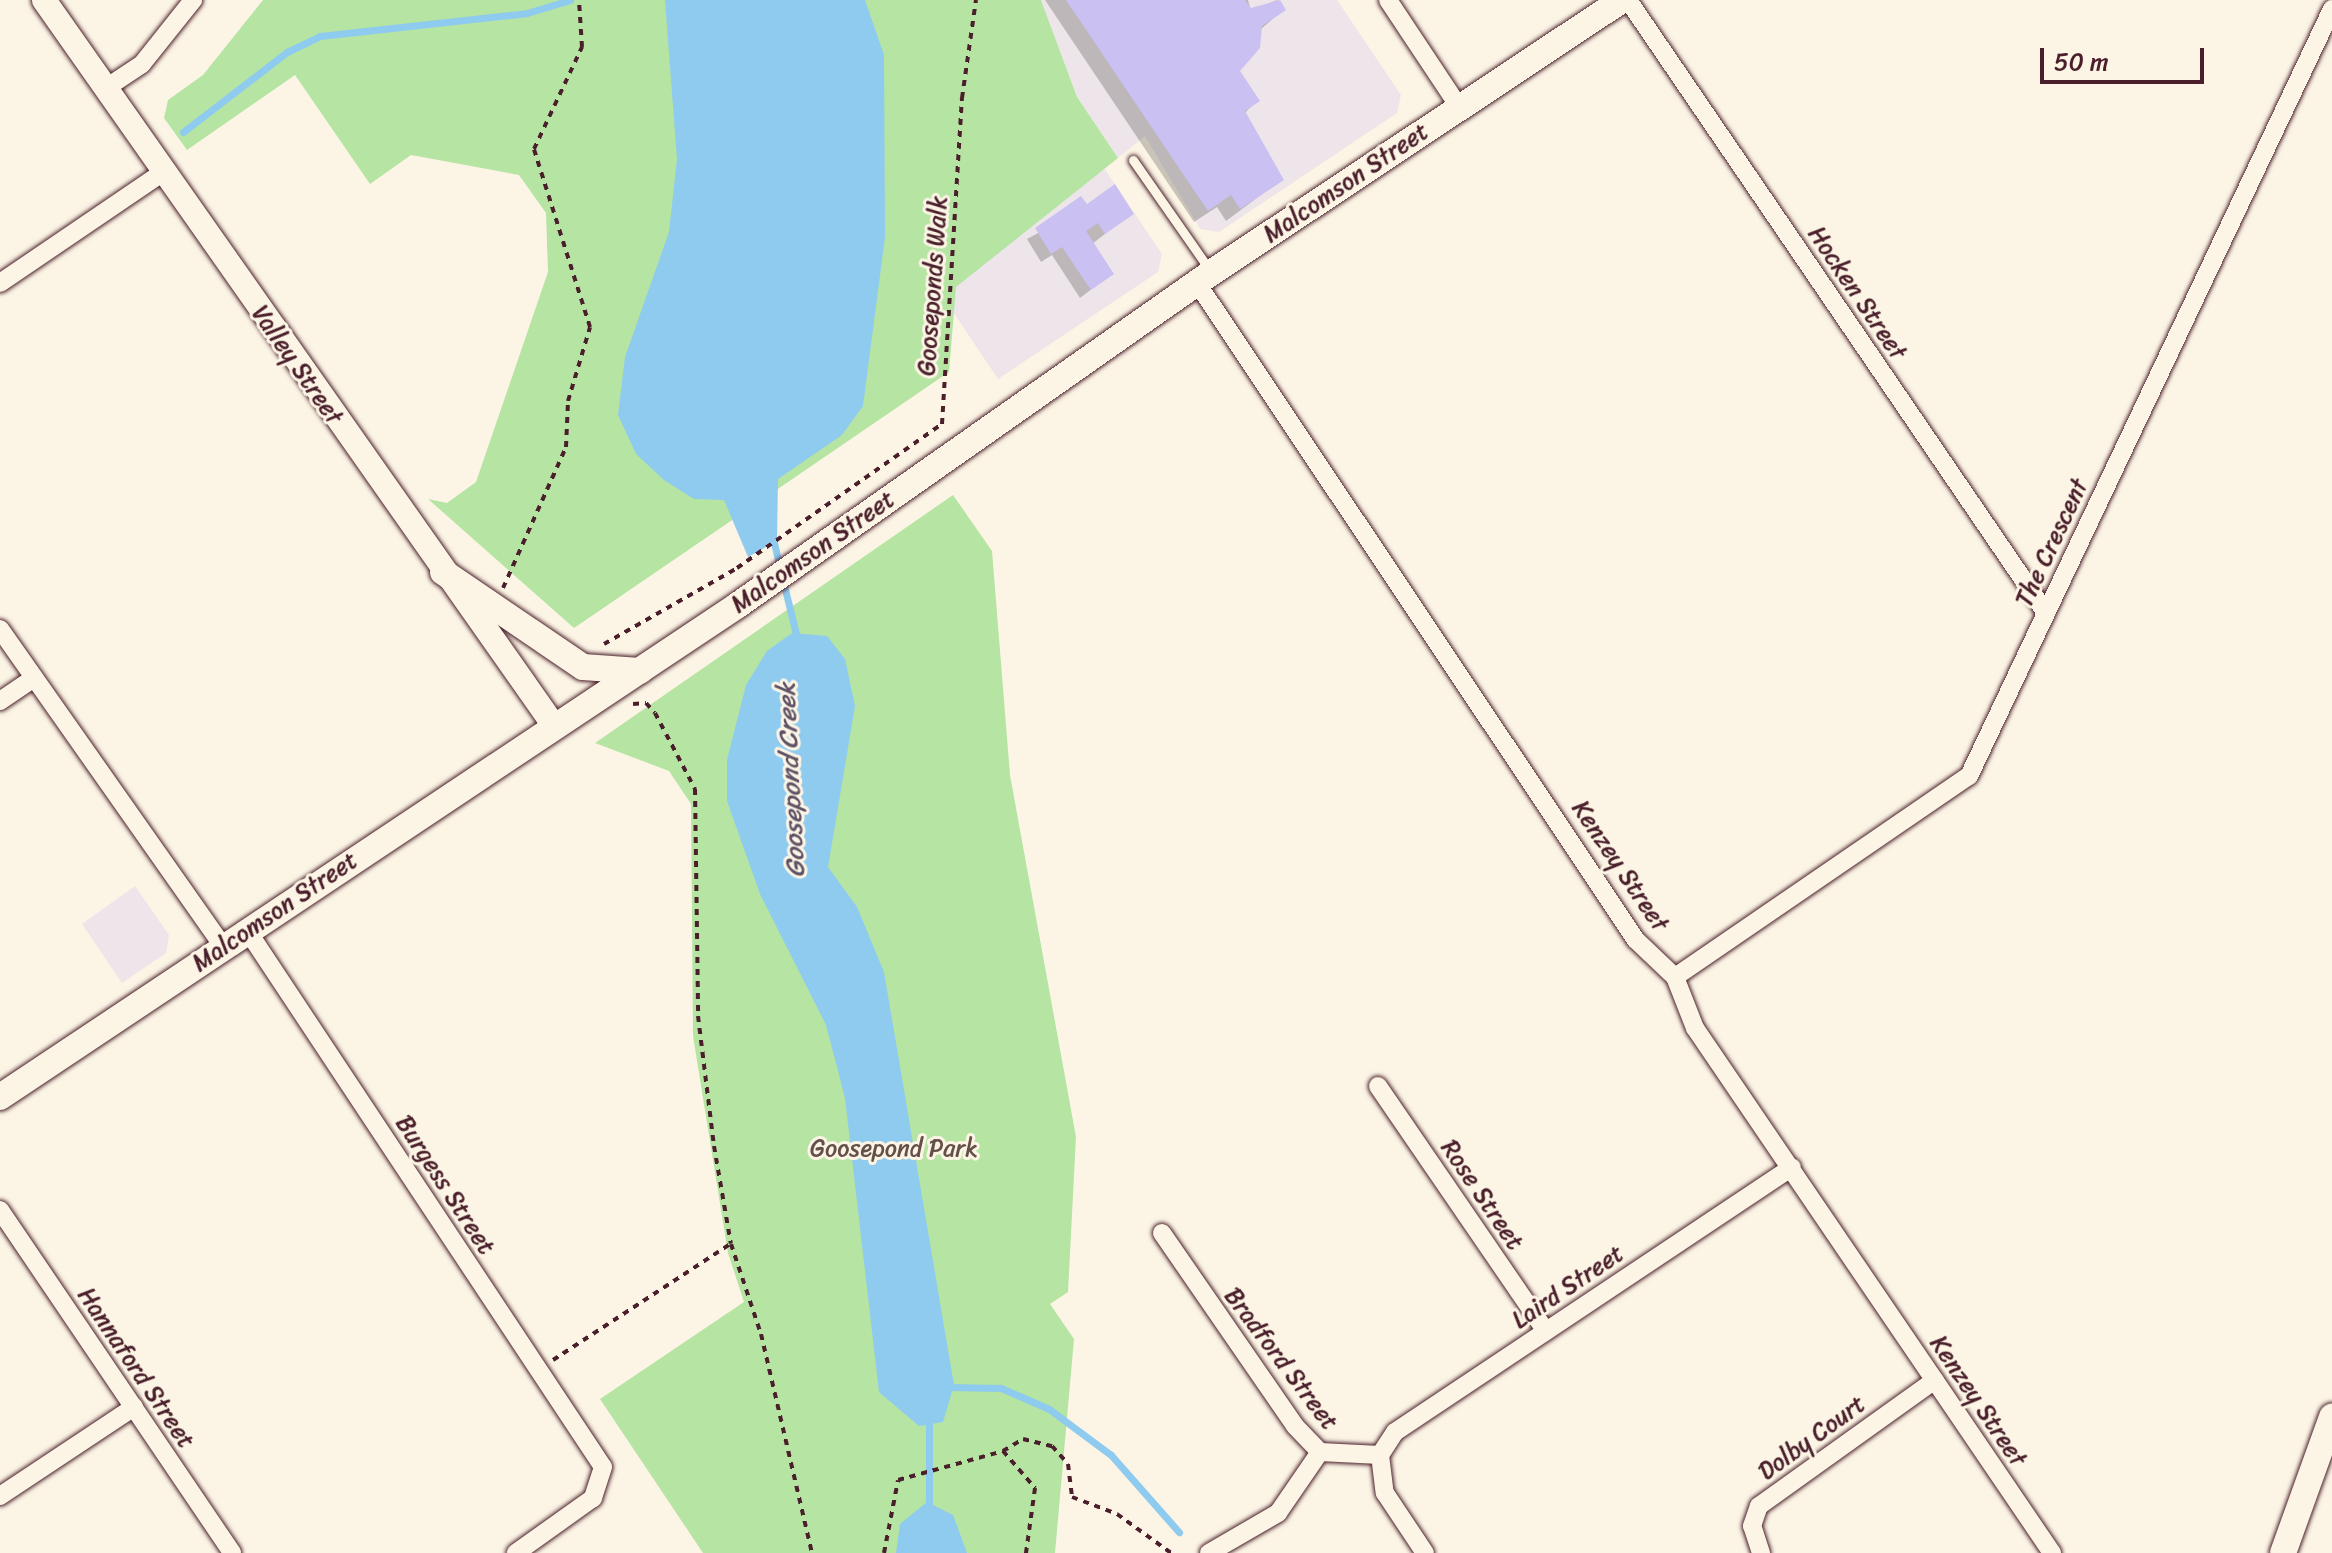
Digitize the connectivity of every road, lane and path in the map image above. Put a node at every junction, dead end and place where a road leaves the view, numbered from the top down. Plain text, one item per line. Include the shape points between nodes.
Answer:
1 (44, 0) edge
2 (193, 0) edge
3 (579, 0) edge
4 (976, 0) edge
5 (1388, 0) edge
6 (1622, 0) edge
7 (1628, 0) edge
8 (2332, 9) edge
9 (106, 88) junction
10 (1459, 107) junction
11 (1133, 160) dead end
12 (162, 173) junction
13 (1204, 278) junction
14 (0, 283) edge
15 (443, 572) junction
16 (514, 602) dead end
17 (2046, 613) junction
18 (0, 629) edge
19 (590, 646) dead end
20 (640, 671) junction
21 (34, 678) junction
22 (0, 701) edge
23 (623, 709) dead end
24 (555, 727) junction
25 (247, 930) junction
26 (223, 946) junction
27 (1675, 977) junction
28 (1378, 1086) dead end
29 (0, 1097) edge
30 (1792, 1167) junction
31 (0, 1210) edge
32 (1162, 1233) dead end
33 (731, 1244) junction
34 (1546, 1331) junction
35 (538, 1370) junction
36 (1935, 1380) junction
37 (134, 1407) junction
38 (2332, 1417) edge
39 (1003, 1451) junction
40 (1320, 1452) junction
41 (1380, 1455) junction
42 (0, 1496) edge
43 (232, 1553) edge
44 (516, 1553) edge
45 (812, 1553) edge
46 (884, 1553) edge
47 (1026, 1553) edge
48 (1171, 1553) edge
49 (1209, 1553) edge
50 (1425, 1553) edge
51 (1761, 1553) edge
52 (2052, 1553) edge
53 (2283, 1553) edge

1 - 9 street, Valley Street
2 - 9 street via 142,64
3 - 16 path via 582,47 534,149 590,327 568,401 566,447 526,523 501,592
4 - 19 path, Gooseponds Walk via 962,98 942,424 737,568
5 - 10 street
6 - 10 main road, Malcomson Street
7 - 17 street, Hocken Street
8 - 17 street, The Crescent
9 - 12 street, Valley Street
10 - 13 main road, Malcomson Street
11 - 13 lane
12 - 14 street
12 - 15 street, Valley Street
13 - 20 main road, Malcomson Street
13 - 27 street, Kenzey Street via 1636,940
15 - 20 main road via 583,667
15 - 24 street, Valley Street
17 - 27 street, The Crescent via 1969,776 1952,794
18 - 21 street
20 - 24 main road, Malcomson Street
21 - 22 street
21 - 26 street
23 - 33 path via 646,703 695,789 700,1031
24 - 25 main road, Malcomson Street
25 - 26 main road, Malcomson Street
25 - 35 street, Burgess Street
26 - 29 main road, Malcomson Street
27 - 30 street, Kenzey Street via 1695,1028
28 - 34 street, Rose Street
30 - 34 street, Laird Street
30 - 36 street, Kenzey Street
31 - 37 street, Hannaford Street
32 - 40 street, Bradford Street via 1275,1399
33 - 35 path
33 - 45 path via 761,1334
34 - 41 street, Laird Street via 1395,1432
35 - 44 street, Burgess Street via 603,1467 593,1498
36 - 51 street, Dolby Court via 1759,1506 1752,1526
36 - 52 street, Kenzey Street
37 - 42 street
37 - 43 street, Hannaford Street
38 - 53 main road
39 - 46 path via 898,1480
39 - 47 path via 1035,1488
39 - 48 path via 1023,1439 1052,1446 1068,1464 1072,1497 1117,1514
40 - 41 street, Bradford Street
40 - 49 street via 1278,1513
41 - 50 street via 1385,1493

